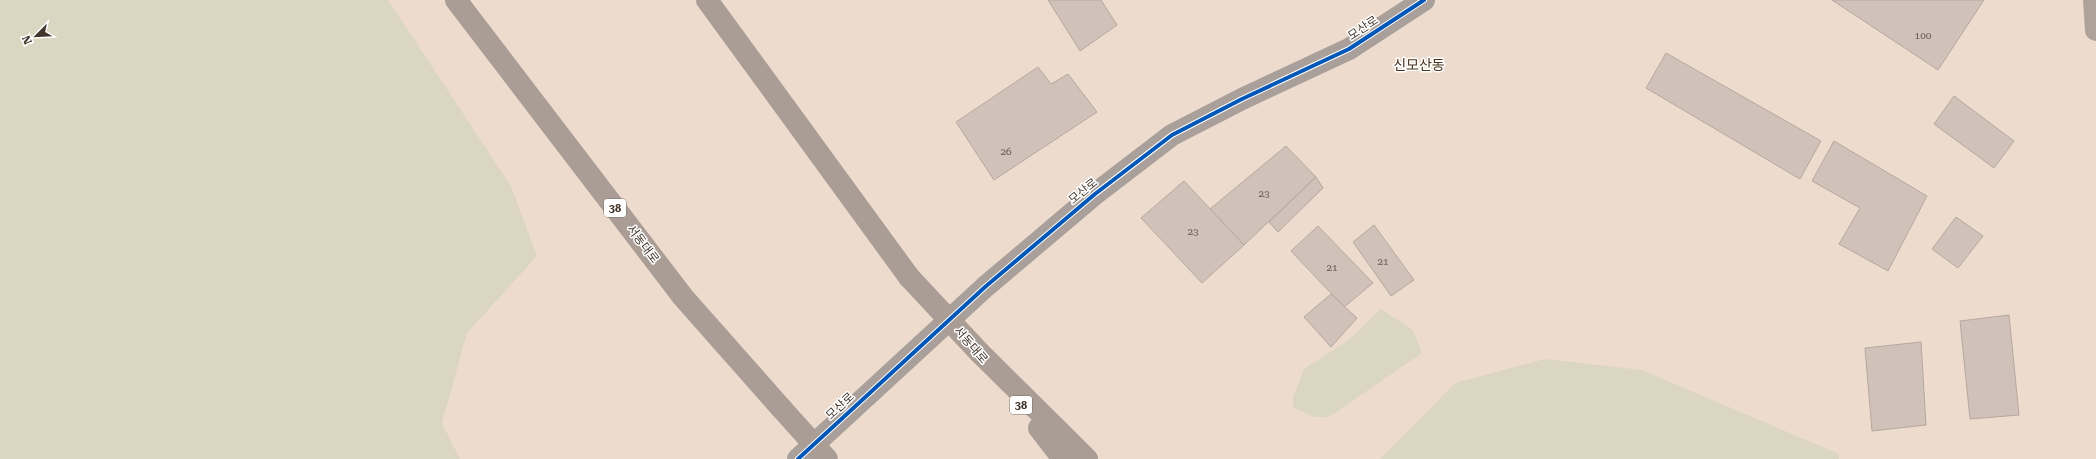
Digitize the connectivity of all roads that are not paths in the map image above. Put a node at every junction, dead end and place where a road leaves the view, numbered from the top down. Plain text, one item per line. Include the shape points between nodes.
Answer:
1 (456, 0) edge
2 (707, 0) edge
3 (1424, 0) edge
4 (2094, 0) edge
5 (2096, 30) edge
6 (979, 352) junction
7 (798, 459) edge
8 (827, 459) edge
9 (1063, 459) edge
10 (1087, 459) edge

1 - 8 highway, 서동대로 / 38, bridge via 683,297
2 - 6 highway, 서동대로 / 38, bridge via 909,277
3 - 7 street, 모산로 via 1349,49 1172,135 1095,194 985,287
4 - 5 main road
6 - 9 highway, 서동대로 / 38
6 - 10 highway

